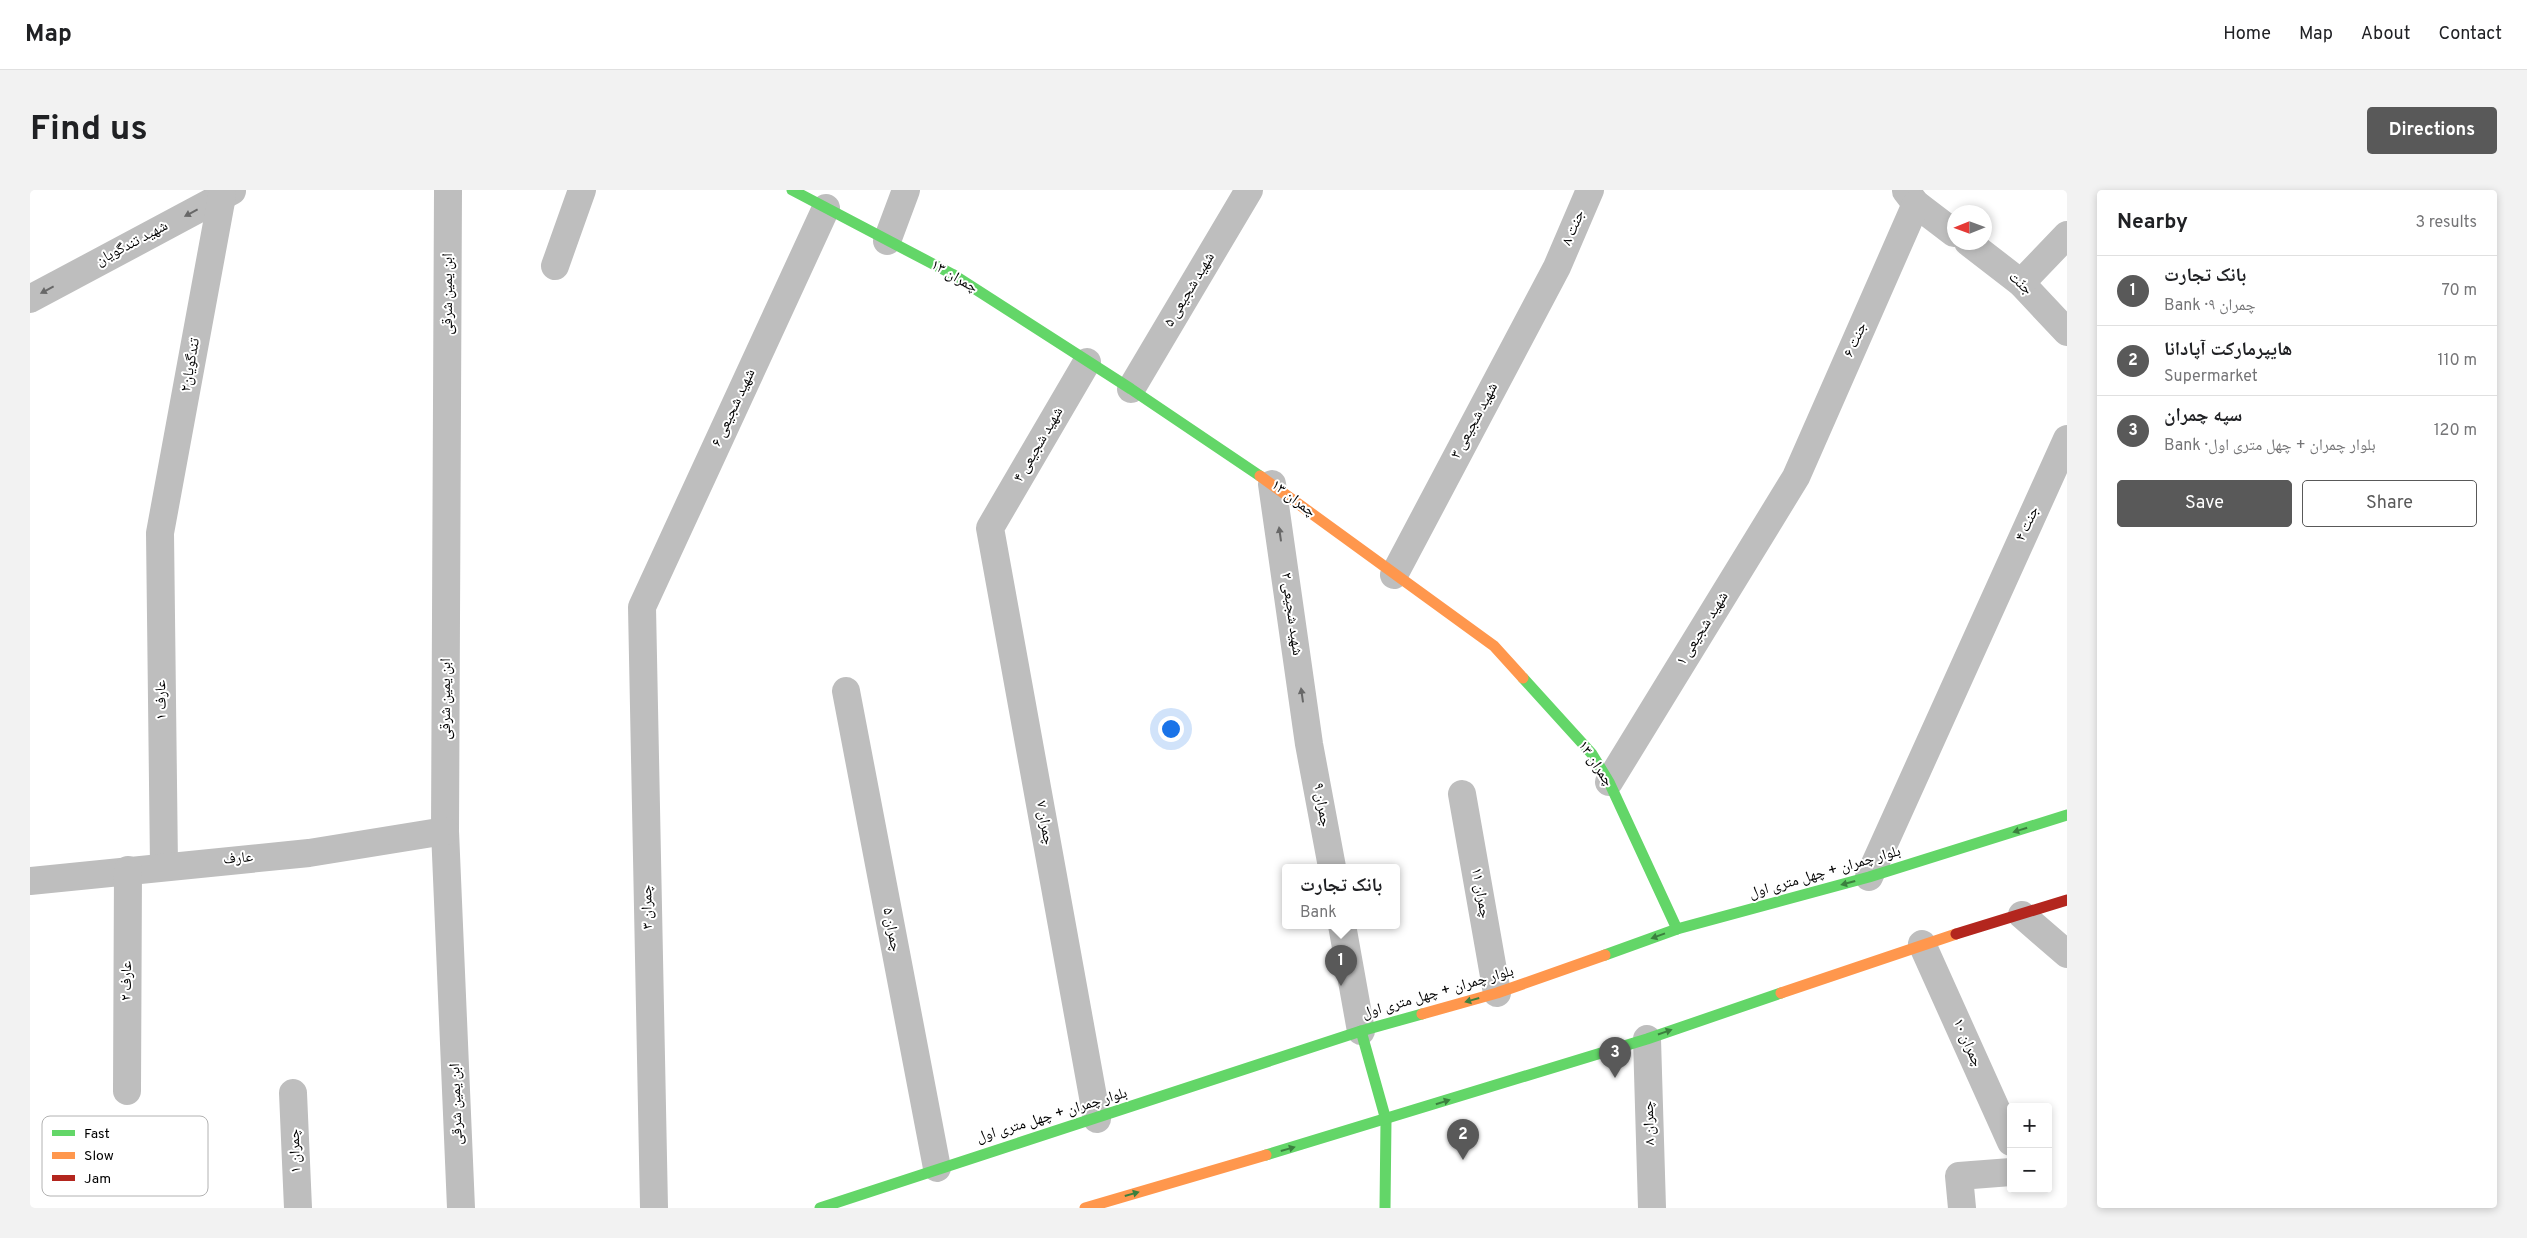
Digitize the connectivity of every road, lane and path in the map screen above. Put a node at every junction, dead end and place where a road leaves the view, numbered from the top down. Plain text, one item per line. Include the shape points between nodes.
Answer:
1 (448, 190) edge
2 (582, 190) edge
3 (792, 190) edge
4 (906, 190) edge
5 (1249, 190) edge
6 (1590, 190) edge
7 (228, 193) edge
8 (1911, 197) edge
9 (826, 208) junction
10 (1947, 227) edge
11 (2067, 235) edge
12 (888, 241) junction
13 (1978, 250) edge
14 (555, 266) dead end
15 (1557, 267) joint
16 (2021, 283) junction
17 (30, 299) edge
18 (2067, 332) edge
19 (1087, 362) junction
20 (1131, 389) junction
21 (2067, 439) edge
22 (1796, 477) joint
23 (1272, 484) junction
24 (990, 528) joint
25 (160, 533) joint
26 (1394, 575) junction
27 (642, 607) joint
28 (846, 691) dead end
29 (1309, 744) joint
30 (1609, 782) junction
31 (1462, 794) dead end
32 (2067, 815) edge
33 (445, 831) junction
34 (1331, 864) edge
35 (164, 866) junction
36 (128, 870) junction
37 (1869, 877) junction
38 (30, 881) edge
39 (2067, 900) edge
40 (2022, 915) junction
41 (1343, 929) edge
42 (1677, 929) junction
43 (1922, 944) junction
44 (2067, 954) edge
45 (1497, 993) junction
46 (1361, 1032) junction
47 (1647, 1039) junction
48 (127, 1091) dead end
49 (293, 1093) dead end
50 (1097, 1119) junction
51 (1386, 1120) junction
52 (2007, 1133) edge
53 (937, 1168) junction
54 (2007, 1172) edge
55 (298, 1208) edge
56 (461, 1208) edge
57 (654, 1208) edge
58 (820, 1208) edge
59 (1085, 1208) edge
60 (1385, 1208) edge
61 (1652, 1208) edge
62 (1962, 1208) edge

1 - 33 street, ابن یمین شرقی
2 - 14 street
3 - 9 main road, چمران ۱۳
4 - 12 street
5 - 20 street, شهید شجیعی ۵
6 - 15 street, جنت ۸
7 -> 17 street, شهید تندگویان
7 - 25 street, تندگویان۲
8 - 10 street
8 - 22 street, جنت ۶
9 - 12 main road, چمران ۱۳
9 - 27 street, شهید شجیعی ۶
11 - 16 street
12 - 19 main road, چمران ۱۳ via 952,274
13 - 16 street, جنّت
15 - 26 street, شهید شجیعی ۳
16 - 18 street, جنّت
19 - 20 main road, چمران ۱۳
19 - 24 street, شهید شجیعی ۴
20 - 23 main road, چمران ۱۳
21 - 37 street, جنت ۴
22 - 30 street, شهید شجیعی ۱
23 - 26 main road, چمران ۱۳
29 -> 23 street, شهید شجیعی ۲
24 - 50 street, چمران ۷
25 - 35 street, عارف ۱
26 - 30 main road, چمران ۱۳ via 1494,646 1592,754
27 - 57 street, چمران ۳
28 - 53 street, چمران ۵
29 - 34 street, چمران ۹
30 - 42 main road, چمران ۱۳
31 - 45 street, چمران ۱۱
32 -> 37 main road, بلوار چمران + چهل متری اول
33 - 35 street, عارف via 309,852
33 - 56 street, ابن یمین شرقی
35 - 36 street, عارف
36 - 38 street, عارف
36 - 48 street, عارف ۲
37 -> 42 main road, بلوار چمران + چهل متری اول
39 - 40 main road
40 - 43 main road
40 - 44 street
41 - 46 street
42 -> 45 main road, بلوار چمران + چهل متری اول
47 -> 43 main road
43 - 52 street, چمران ۱۰
45 -> 46 main road, بلوار چمران + چهل متری اول
46 - 50 main road, بلوار چمران + چهل متری اول
46 - 51 main road
51 -> 47 main road
47 - 61 street, چمران ۸
49 - 55 street, چمران ۱
50 - 53 main road, بلوار چمران + چهل متری اول
59 -> 51 main road
51 - 60 main road
53 - 58 main road, بلوار چمران + چهل متری اول
54 - 62 street via 1958,1176

